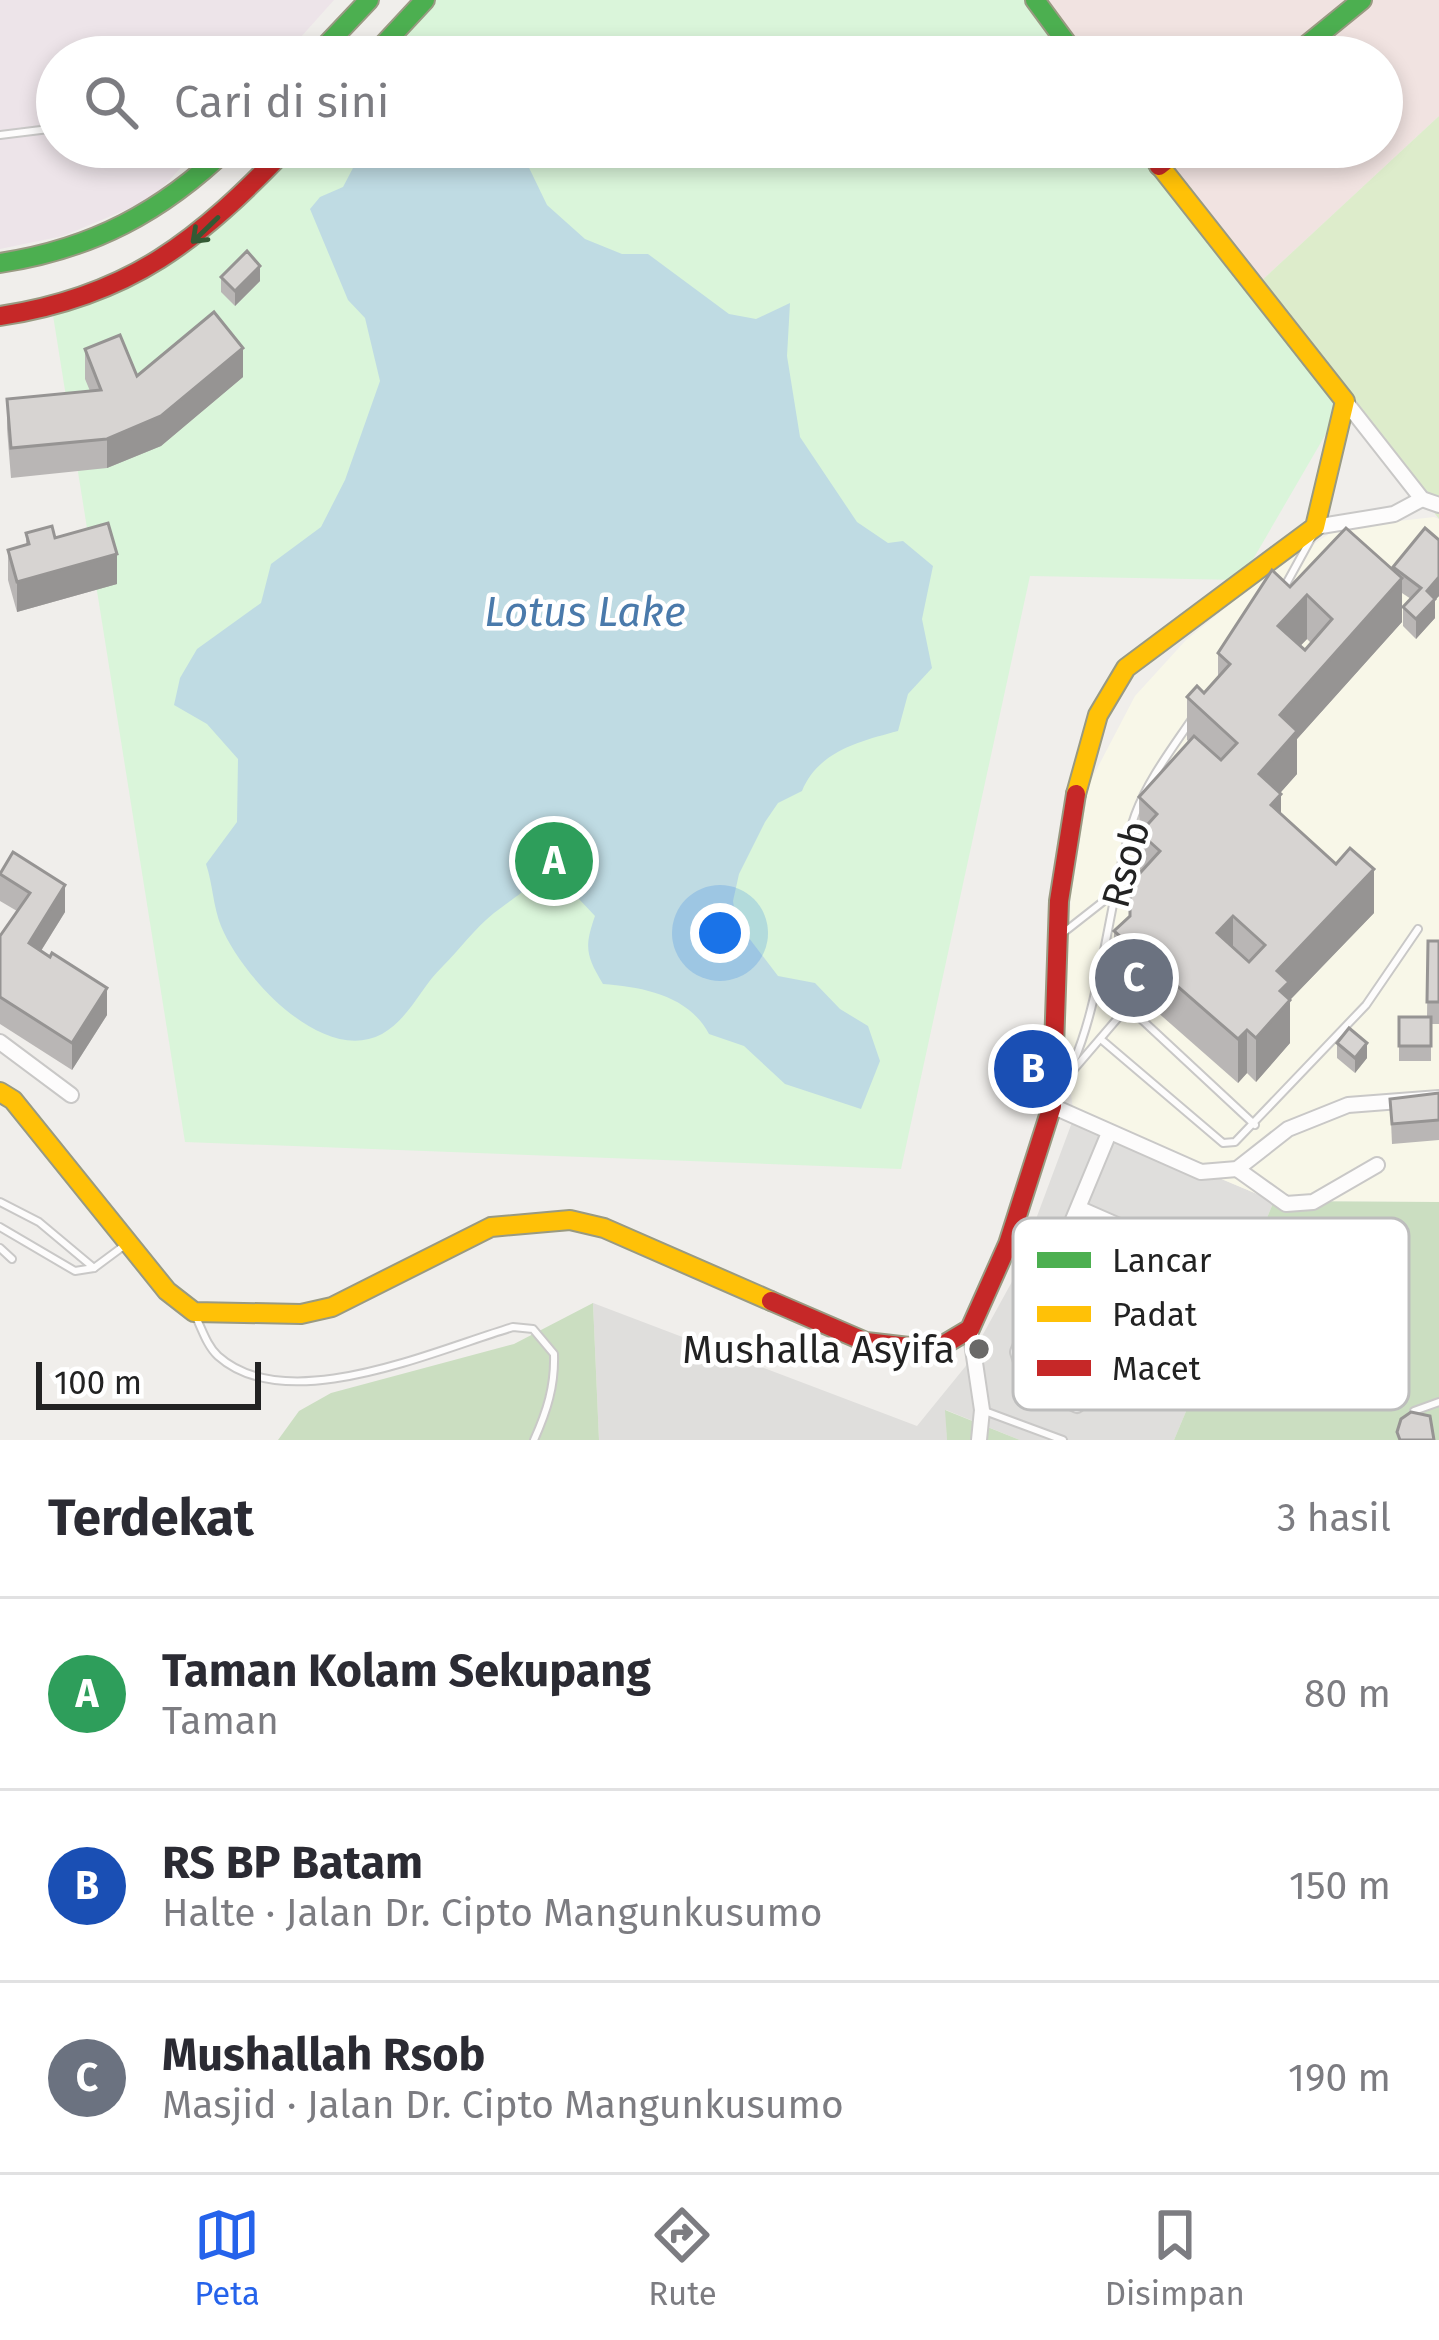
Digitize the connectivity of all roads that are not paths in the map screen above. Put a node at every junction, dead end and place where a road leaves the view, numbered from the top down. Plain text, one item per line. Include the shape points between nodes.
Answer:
1 (369, 0) edge
2 (425, 0) edge
3 (1035, 0) edge
4 (1362, 0) edge
5 (335, 36) edge
6 (392, 36) edge
7 (1062, 36) edge
8 (1318, 36) edge
9 (36, 130) edge
10 (0, 134) edge
11 (206, 168) edge
12 (267, 168) edge
13 (1161, 168) edge
14 (0, 263) edge
15 (0, 316) edge
16 (1345, 400) junction
17 (1422, 499) junction
18 (1439, 505) edge
19 (1315, 526) junction
20 (1283, 589) edge
21 (1194, 716) edge
22 (1116, 891) junction
23 (1418, 929) dead end
24 (1056, 938) junction
25 (1097, 978) junction
26 (1130, 1005) junction
27 (1103, 1041) junction
28 (0, 1042) edge
29 (1066, 1077) junction
30 (0, 1092) edge
31 (71, 1095) dead end
32 (1439, 1098) edge
33 (1052, 1103) junction
34 (1255, 1125) junction
35 (1109, 1133) junction
36 (1377, 1166) dead end
37 (1237, 1169) junction
38 (0, 1202) edge
39 (1078, 1208) junction
40 (1017, 1218) edge
41 (1074, 1218) edge
42 (1101, 1218) edge
43 (0, 1227) edge
44 (1013, 1231) edge
45 (128, 1243) junction
46 (0, 1248) edge
47 (12, 1259) dead end
48 (94, 1268) junction
49 (194, 1312) junction
50 (970, 1329) junction
51 (1439, 1402) edge
52 (982, 1410) junction
53 (1414, 1411) edge
54 (534, 1440) edge
55 (979, 1440) edge
56 (1063, 1440) edge

1 - 5 main road
2 - 6 main road
3 - 7 main road
4 - 8 main road
9 - 10 lane
11 - 14 main road via 159,211 114,234 45,258
12 -> 15 main road via 187,248 145,276 98,297
13 - 16 main road
16 - 17 street
16 - 19 main road
17 - 18 street
17 - 19 street via 1394,514
19 - 20 lane
19 - 24 main road via 1110,688 1082,759
21 - 22 lane, Rsob via 1135,815
22 - 24 lane
22 - 25 lane, Rsob
23 - 34 lane via 1366,1005
24 - 33 main road
25 - 26 lane
25 - 29 lane, Rsob
26 - 27 lane
26 - 34 lane
27 - 29 lane
27 - 34 lane via 1223,1143
28 - 31 street
29 - 33 lane, Rsob
30 - 45 main road
32 - 37 street via 1348,1106 1288,1129
33 - 35 street
33 - 40 main road
35 - 37 street via 1201,1172
35 - 39 street
36 - 37 street via 1313,1202 1286,1204
38 - 48 lane via 39,1222
39 - 41 street
39 - 42 street
43 - 48 lane via 75,1271
44 - 50 main road
45 - 48 lane
45 - 49 main road
46 - 47 lane
49 - 50 main road via 251,1316 332,1307 491,1227 570,1220 866,1342 935,1350
49 - 54 lane via 220,1358 276,1382 315,1383 512,1328 533,1329 545,1337 555,1369
50 - 52 street
51 - 53 lane
52 - 55 street
52 - 56 lane

